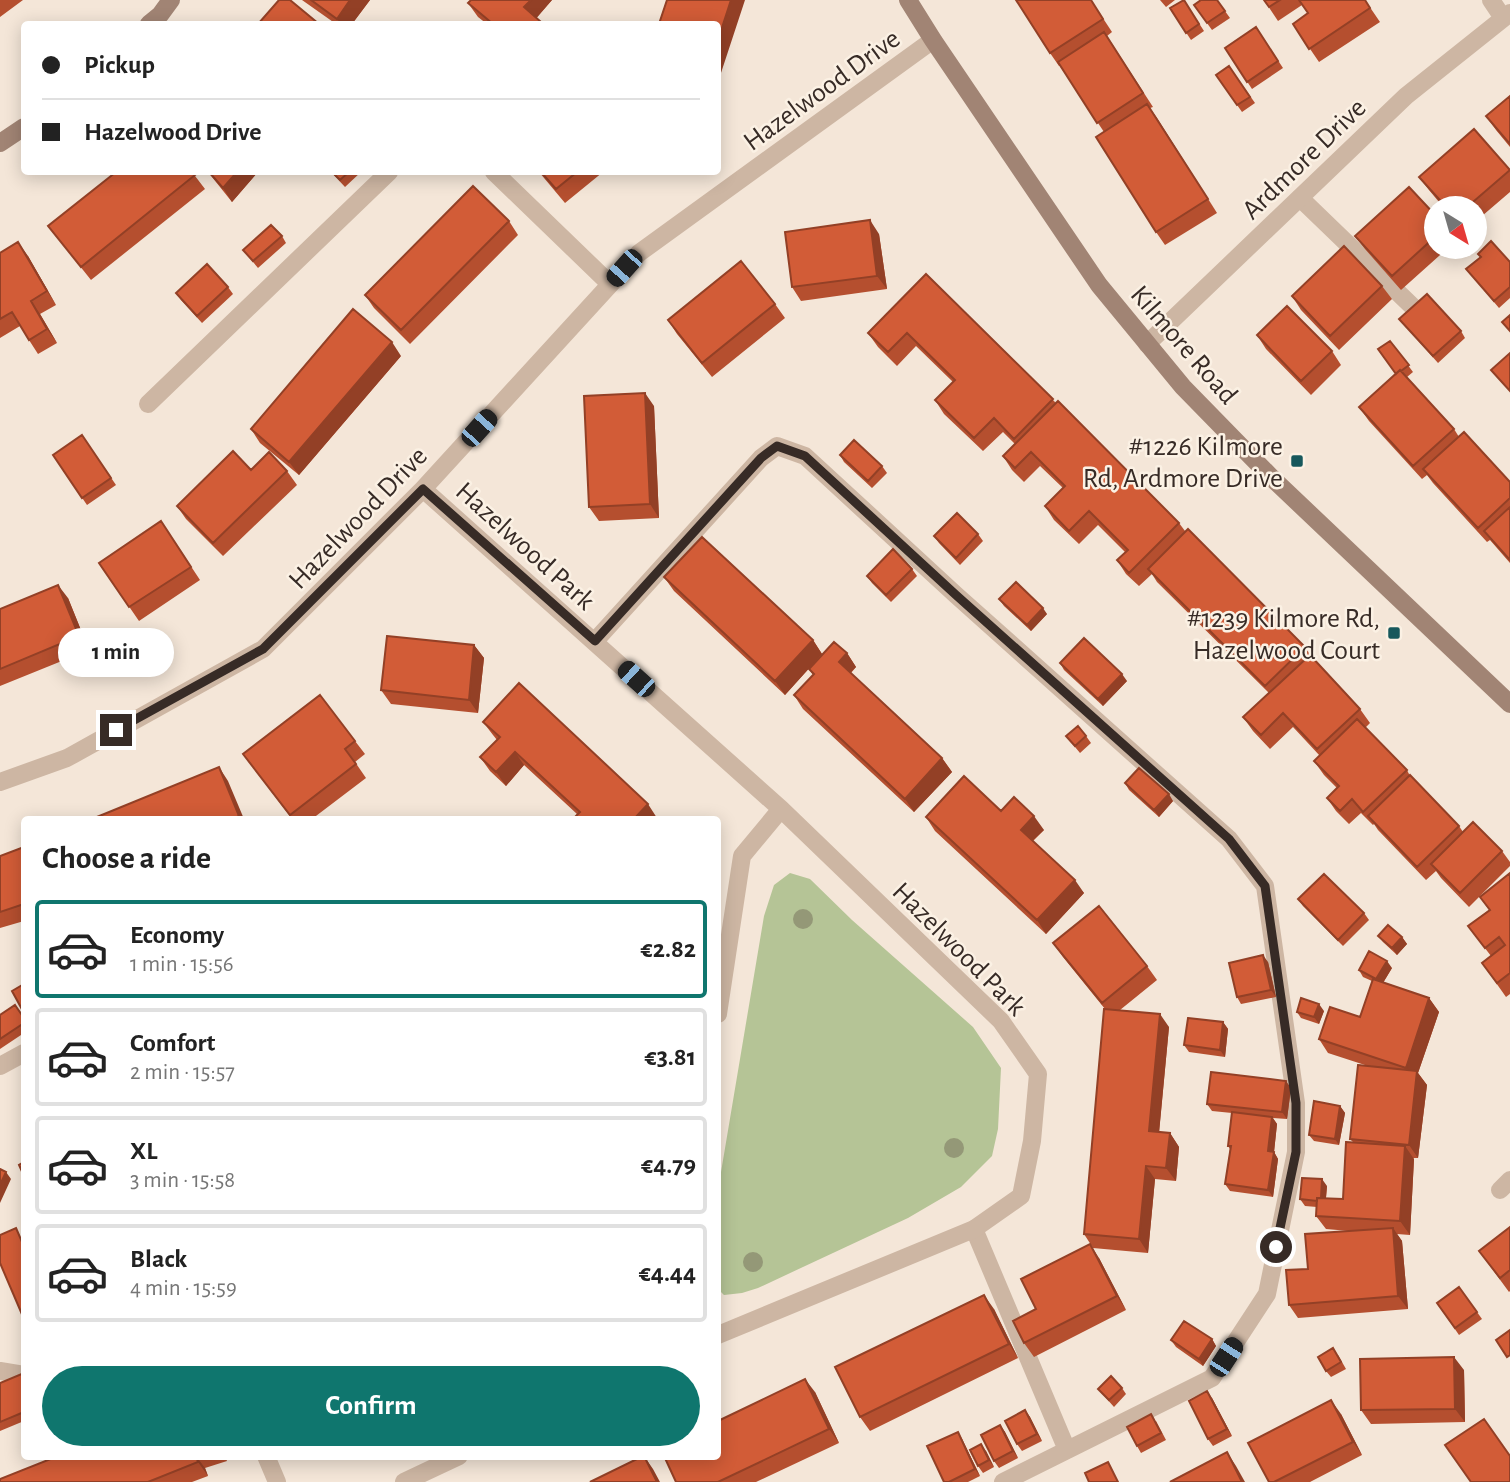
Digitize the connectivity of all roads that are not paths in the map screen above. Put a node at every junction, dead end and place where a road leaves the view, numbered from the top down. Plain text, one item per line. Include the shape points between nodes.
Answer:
1 (172, 0) edge
2 (908, 0) edge
3 (1491, 0) edge
4 (1506, 15) edge
5 (153, 21) edge
6 (933, 40) junction
7 (21, 129) edge
8 (0, 143) edge
9 (386, 175) edge
10 (497, 175) edge
11 (1300, 198) junction
12 (610, 284) junction
13 (1414, 308) edge
14 (1147, 344) junction
15 (148, 404) dead end
16 (423, 489) junction
17 (595, 641) junction
18 (1510, 704) edge
19 (0, 782) edge
20 (781, 809) junction
21 (721, 994) edge
22 (21, 1055) edge
23 (0, 1066) edge
24 (974, 1229) junction
25 (721, 1334) edge
26 (0, 1371) edge
27 (21, 1374) edge
28 (1067, 1450) junction
29 (268, 1460) edge
30 (451, 1460) edge
31 (277, 1482) edge
32 (404, 1482) edge
33 (1003, 1482) edge

1 - 5 street
2 - 6 street, Kilmore Road
3 - 4 street, Ardmore Drive
4 - 11 street, Ardmore Drive via 1406,96
6 - 12 street, Hazelwood Drive via 639,253
6 - 14 street, Kilmore Road via 1099,285
7 - 8 street
9 - 15 street
10 - 12 street
11 - 13 street
11 - 14 street, Ardmore Drive
12 - 16 street, Hazelwood Drive
14 - 18 street, Kilmore Road via 1272,478
16 - 17 street, Hazelwood Park
16 - 19 street, Hazelwood Drive via 263,649 67,758
17 - 20 street, Hazelwood Park
17 - 28 street via 761,458 777,446 805,456 1229,839 1265,886 1296,1103 1296,1152 1267,1294 1212,1378
20 - 21 street via 742,856
20 - 24 street, Hazelwood Park via 1001,1021 1038,1074 1021,1196
22 - 23 street
24 - 25 street, Hazelwood Park
24 - 28 street
26 - 27 street
28 - 33 street
29 - 31 street
30 - 32 street

